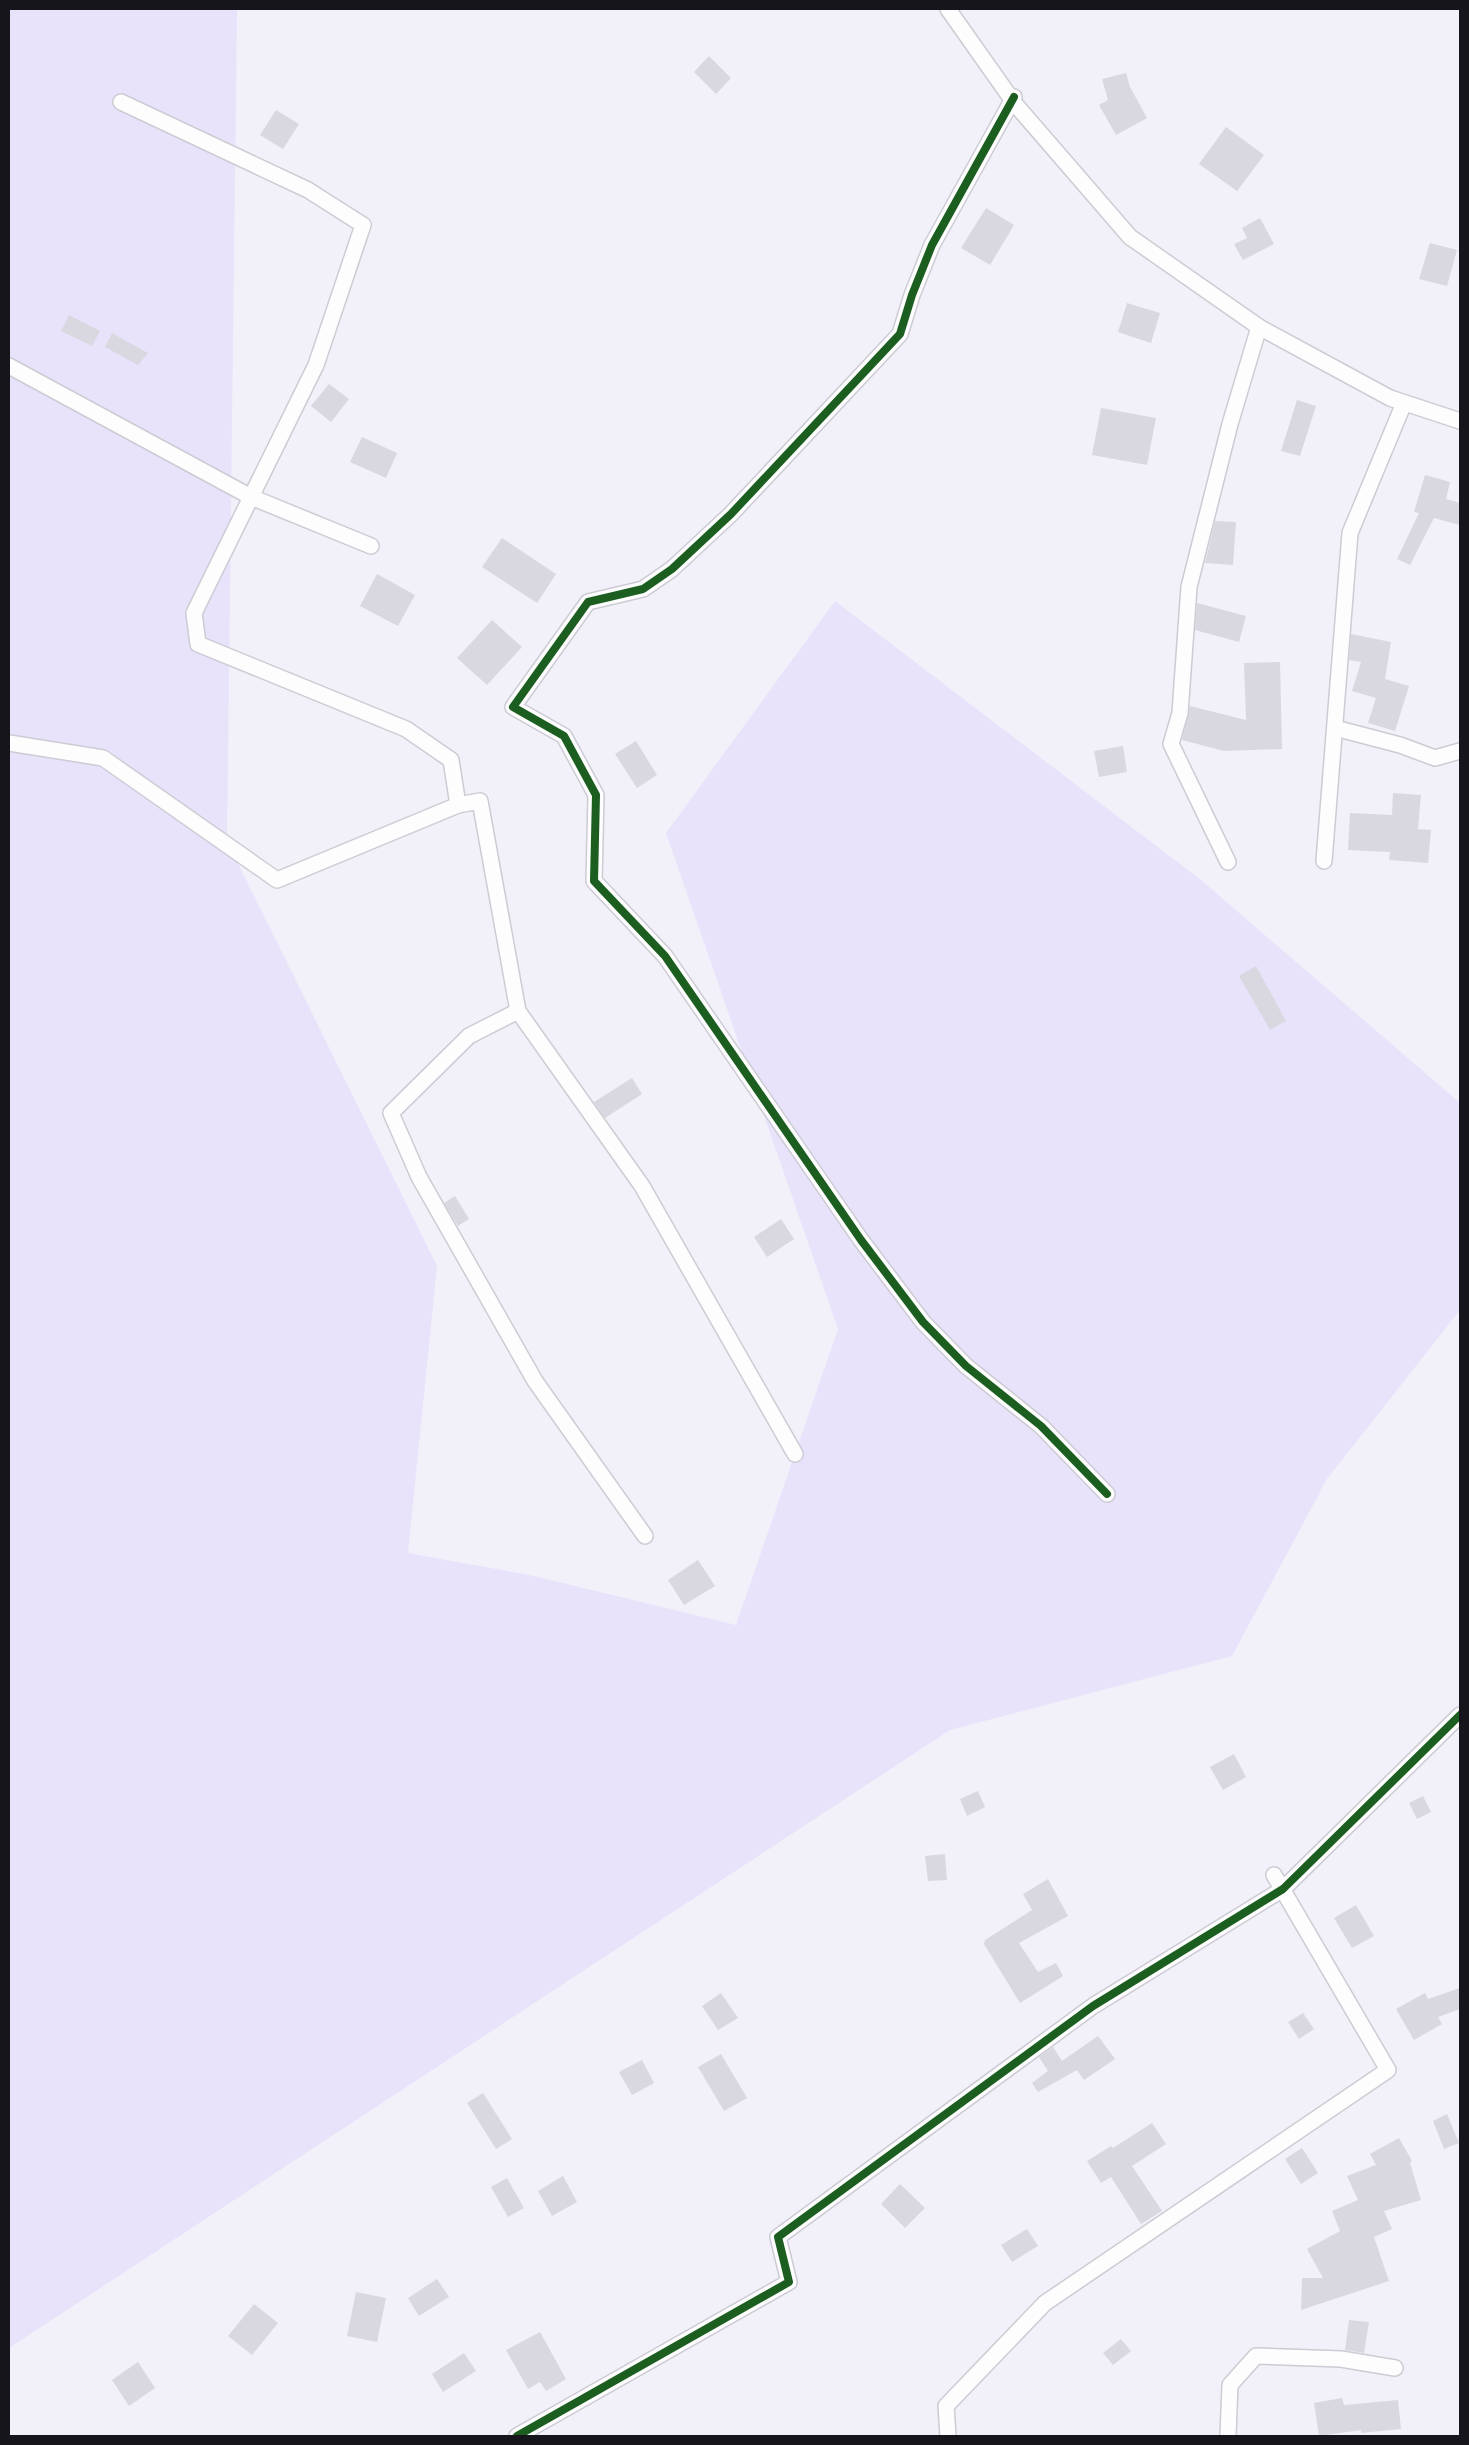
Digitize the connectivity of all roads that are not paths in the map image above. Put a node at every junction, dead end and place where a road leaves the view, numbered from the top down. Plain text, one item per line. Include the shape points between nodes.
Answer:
1 (948, 9) edge
2 (1013, 99) junction
3 (121, 102) dead end
4 (1259, 327) junction
5 (9, 366) edge
6 (1404, 403) junction
7 (1460, 421) edge
8 (251, 497) junction
9 (370, 546) dead end
10 (1335, 728) junction
11 (9, 743) edge
12 (1460, 751) edge
13 (458, 804) junction
14 (1324, 861) dead end
15 (1228, 862) dead end
16 (518, 1010) junction
17 (795, 1454) dead end
18 (1107, 1494) dead end
19 (645, 1536) dead end
20 (1460, 1715) edge
21 (1274, 1875) dead end
22 (1283, 1890) junction
23 (1395, 2368) dead end
24 (517, 2436) edge
25 (948, 2436) edge
26 (1228, 2436) edge

1 - 2 street
2 - 4 street via 1130,236
2 - 18 street via 932,245 900,334 731,514 672,569 643,589 588,602 513,707 564,736 596,795 594,881 665,956 911,1307 966,1366 1041,1426
3 - 8 street via 308,190 363,225 316,365
4 - 6 street
4 - 15 street via 1230,424 1189,587 1180,713 1171,744
5 - 8 street
6 - 7 street
6 - 10 street via 1350,533
8 - 9 street
8 - 13 street via 194,614 198,644 406,729 451,760
10 - 12 street via 1435,758
10 - 14 street
11 - 13 street via 103,758 277,880
13 - 16 street via 480,801
16 - 17 street via 642,1186
16 - 19 street via 469,1036 390,1112 419,1177 535,1382
20 - 22 street
21 - 22 street
22 - 24 street via 1093,2006 778,2238 790,2282
22 - 25 street via 1388,2070 1045,2302 946,2406
23 - 26 street via 1342,2358 1256,2356 1230,2385

